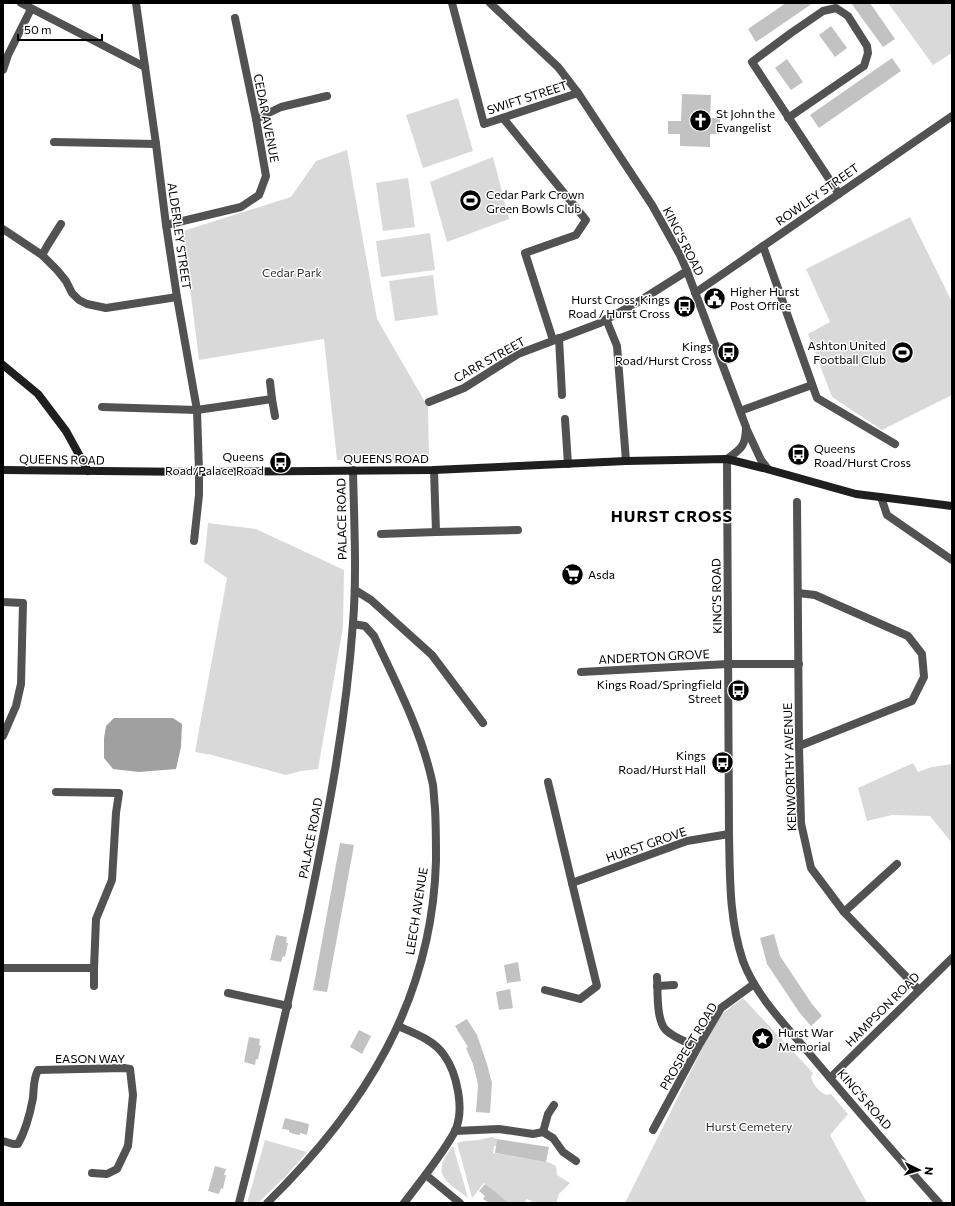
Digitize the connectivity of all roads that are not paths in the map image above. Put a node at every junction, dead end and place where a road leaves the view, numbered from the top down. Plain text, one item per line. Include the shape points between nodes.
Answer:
1 (21, 3) edge
2 (136, 3) edge
3 (452, 3) edge
4 (490, 3) edge
5 (31, 9) junction
6 (235, 18) dead end
7 (145, 67) junction
8 (3, 70) edge
9 (578, 93) junction
10 (327, 96) dead end
11 (952, 116) edge
12 (503, 118) junction
13 (788, 118) junction
14 (256, 119) junction
15 (54, 142) dead end
16 (156, 144) junction
17 (839, 194) junction
18 (61, 224) dead end
19 (166, 225) junction
20 (3, 229) edge
21 (763, 246) junction
22 (42, 255) junction
23 (687, 271) junction
24 (696, 293) junction
25 (177, 297) junction
26 (606, 319) junction
27 (556, 339) junction
28 (3, 364) edge
29 (270, 382) dead end
30 (812, 385) junction
31 (562, 395) dead end
32 (272, 399) junction
33 (429, 402) dead end
34 (102, 407) dead end
35 (197, 410) junction
36 (740, 410) junction
37 (276, 416) dead end
38 (565, 419) dead end
39 (746, 427) junction
40 (895, 444) dead end
41 (726, 459) junction
42 (626, 461) junction
43 (568, 464) junction
44 (768, 469) junction
45 (3, 470) edge
46 (353, 470) junction
47 (434, 470) junction
48 (88, 471) junction
49 (199, 472) junction
50 (881, 497) junction
51 (798, 502) dead end
52 (952, 506) edge
53 (518, 530) dead end
54 (436, 532) junction
55 (380, 534) dead end
56 (194, 541) dead end
57 (952, 560) edge
58 (354, 590) junction
59 (798, 594) junction
60 (3, 602) edge
61 (353, 624) junction
62 (728, 664) junction
63 (799, 664) junction
64 (581, 672) dead end
65 (483, 723) dead end
66 (3, 736) edge
67 (799, 746) junction
68 (548, 782) dead end
69 (56, 792) dead end
70 (729, 834) junction
71 (897, 864) dead end
72 (572, 882) junction
73 (844, 912) junction
74 (950, 964) edge
75 (3, 968) edge
76 (94, 968) junction
77 (657, 977) dead end
78 (754, 984) junction
79 (674, 985) dead end
80 (94, 986) dead end
81 (657, 986) junction
82 (545, 990) dead end
83 (919, 990) junction
84 (228, 993) dead end
85 (288, 1006) junction
86 (398, 1026) junction
87 (698, 1047) junction
88 (830, 1078) junction
89 (554, 1105) dead end
90 (653, 1130) dead end
91 (455, 1131) junction
92 (543, 1132) junction
93 (3, 1141) edge
94 (576, 1161) dead end
95 (92, 1173) dead end
96 (426, 1176) junction
97 (239, 1203) edge
98 (267, 1203) edge
99 (404, 1203) edge
100 (460, 1203) edge
101 (939, 1203) edge

1 - 5 street
2 - 7 street, ALDERLEY STREET
3 - 12 street, SWIFT STREET via 484,124
4 - 9 street, KING'S ROAD via 558,67
5 - 7 street
5 - 8 street
6 - 14 street, CEDAR AVENUE
7 - 16 street, ALDERLEY STREET
9 - 12 street, SWIFT STREET
9 - 23 street, KING'S ROAD via 652,205
10 - 14 street via 281,107
11 - 17 street, ROWLEY STREET
12 - 27 street via 586,220 576,234 525,253
13 - 13 street via 864,66 868,46 848,16 836,8 823,11 752,62
13 - 17 street
14 - 19 street, CEDAR AVENUE via 266,176 259,195 241,207
15 - 16 street
16 - 19 street, ALDERLEY STREET
17 - 21 street, ROWLEY STREET
18 - 22 street
19 - 25 street, ALDERLEY STREET
20 - 22 street
21 - 24 street, ROWLEY STREET
21 - 30 street
22 - 25 street via 66,281 72,293 87,304 106,308
23 - 24 street, KING'S ROAD
23 - 26 street, CARR STREET
24 - 36 street, KING'S ROAD
25 - 35 street, ALDERLEY STREET
26 - 27 street, CARR STREET
26 - 42 street via 617,346
27 - 31 street
27 - 33 street, CARR STREET via 518,354 464,388
28 - 48 main road via 38,394 66,431
29 - 32 street
30 - 36 street
30 - 40 street via 817,398
32 - 35 street
32 - 37 street
34 - 35 street
35 - 49 street, ALDERLEY STREET
36 - 39 street, KING'S ROAD
38 - 43 street
39 - 41 street via 742,447
39 - 44 street, KING'S ROAD via 761,460
41 - 42 main road, QUEENS ROAD
41 - 44 main road, QUEENS ROAD
41 - 62 street, KING'S ROAD
42 - 43 main road, QUEENS ROAD
43 - 47 main road, QUEENS ROAD
44 - 50 main road, QUEENS ROAD via 856,494
45 - 48 main road, QUEENS ROAD
46 - 47 main road, QUEENS ROAD
46 - 49 main road, QUEENS ROAD
46 - 58 street, PALACE ROAD
47 - 54 street
48 - 49 main road, QUEENS ROAD
49 - 56 street, ALDERLEY STREET
50 - 52 main road, QUEENS ROAD
50 - 57 street via 887,515
51 - 59 street, KENWORTHY AVENUE
53 - 54 street
54 - 55 street
58 - 61 street, PALACE ROAD
58 - 65 street via 371,600 432,655
59 - 63 street, KENWORTHY AVENUE
59 - 67 street via 815,595 908,636 922,654 924,677 912,701
60 - 66 street via 23,603 20,684 16,706
61 - 85 street, PALACE ROAD via 342,729 323,838
61 - 86 street, LEECH AVENUE via 364,626 374,636 410,712 424,750 433,787 437,834 435,881 429,924 420,966
62 - 63 street, ANDERTON GROVE
62 - 64 street, ANDERTON GROVE
62 - 70 street, KING'S ROAD
63 - 67 street, KENWORTHY AVENUE
67 - 73 street, KENWORTHY AVENUE via 801,823 811,868
68 - 72 street
69 - 76 street via 119,793 112,880 96,919
70 - 72 street, HURST GROVE via 686,841
70 - 78 street, KING'S ROAD via 730,892 734,929 743,961
71 - 73 street
72 - 82 street via 597,986 580,999
73 - 83 street, KENWORTHY AVENUE
74 - 83 street, HAMPSON ROAD
75 - 76 street
76 - 80 street
77 - 81 street
78 - 87 street, PROSPECT ROAD via 721,1008
78 - 88 street, KING'S ROAD
79 - 81 street
81 - 87 street via 659,1011 665,1029
83 - 88 street, HAMPSON ROAD
84 - 85 street
85 - 97 street, PALACE ROAD
86 - 91 street via 425,1038 444,1054 452,1069 460,1098 459,1122
86 - 98 street, LEECH AVENUE via 359,1095 292,1178
87 - 90 street, PROSPECT ROAD
88 - 101 street, KING'S ROAD
89 - 92 street via 548,1114
91 - 92 street via 499,1129 533,1134
91 - 96 street
92 - 94 street
93 - 95 street, EASON WAY via 18,1144 22,1136 29,1118 34,1080 38,1070 130,1068 133,1095 128,1146 117,1169 107,1174
96 - 99 street
96 - 100 street

